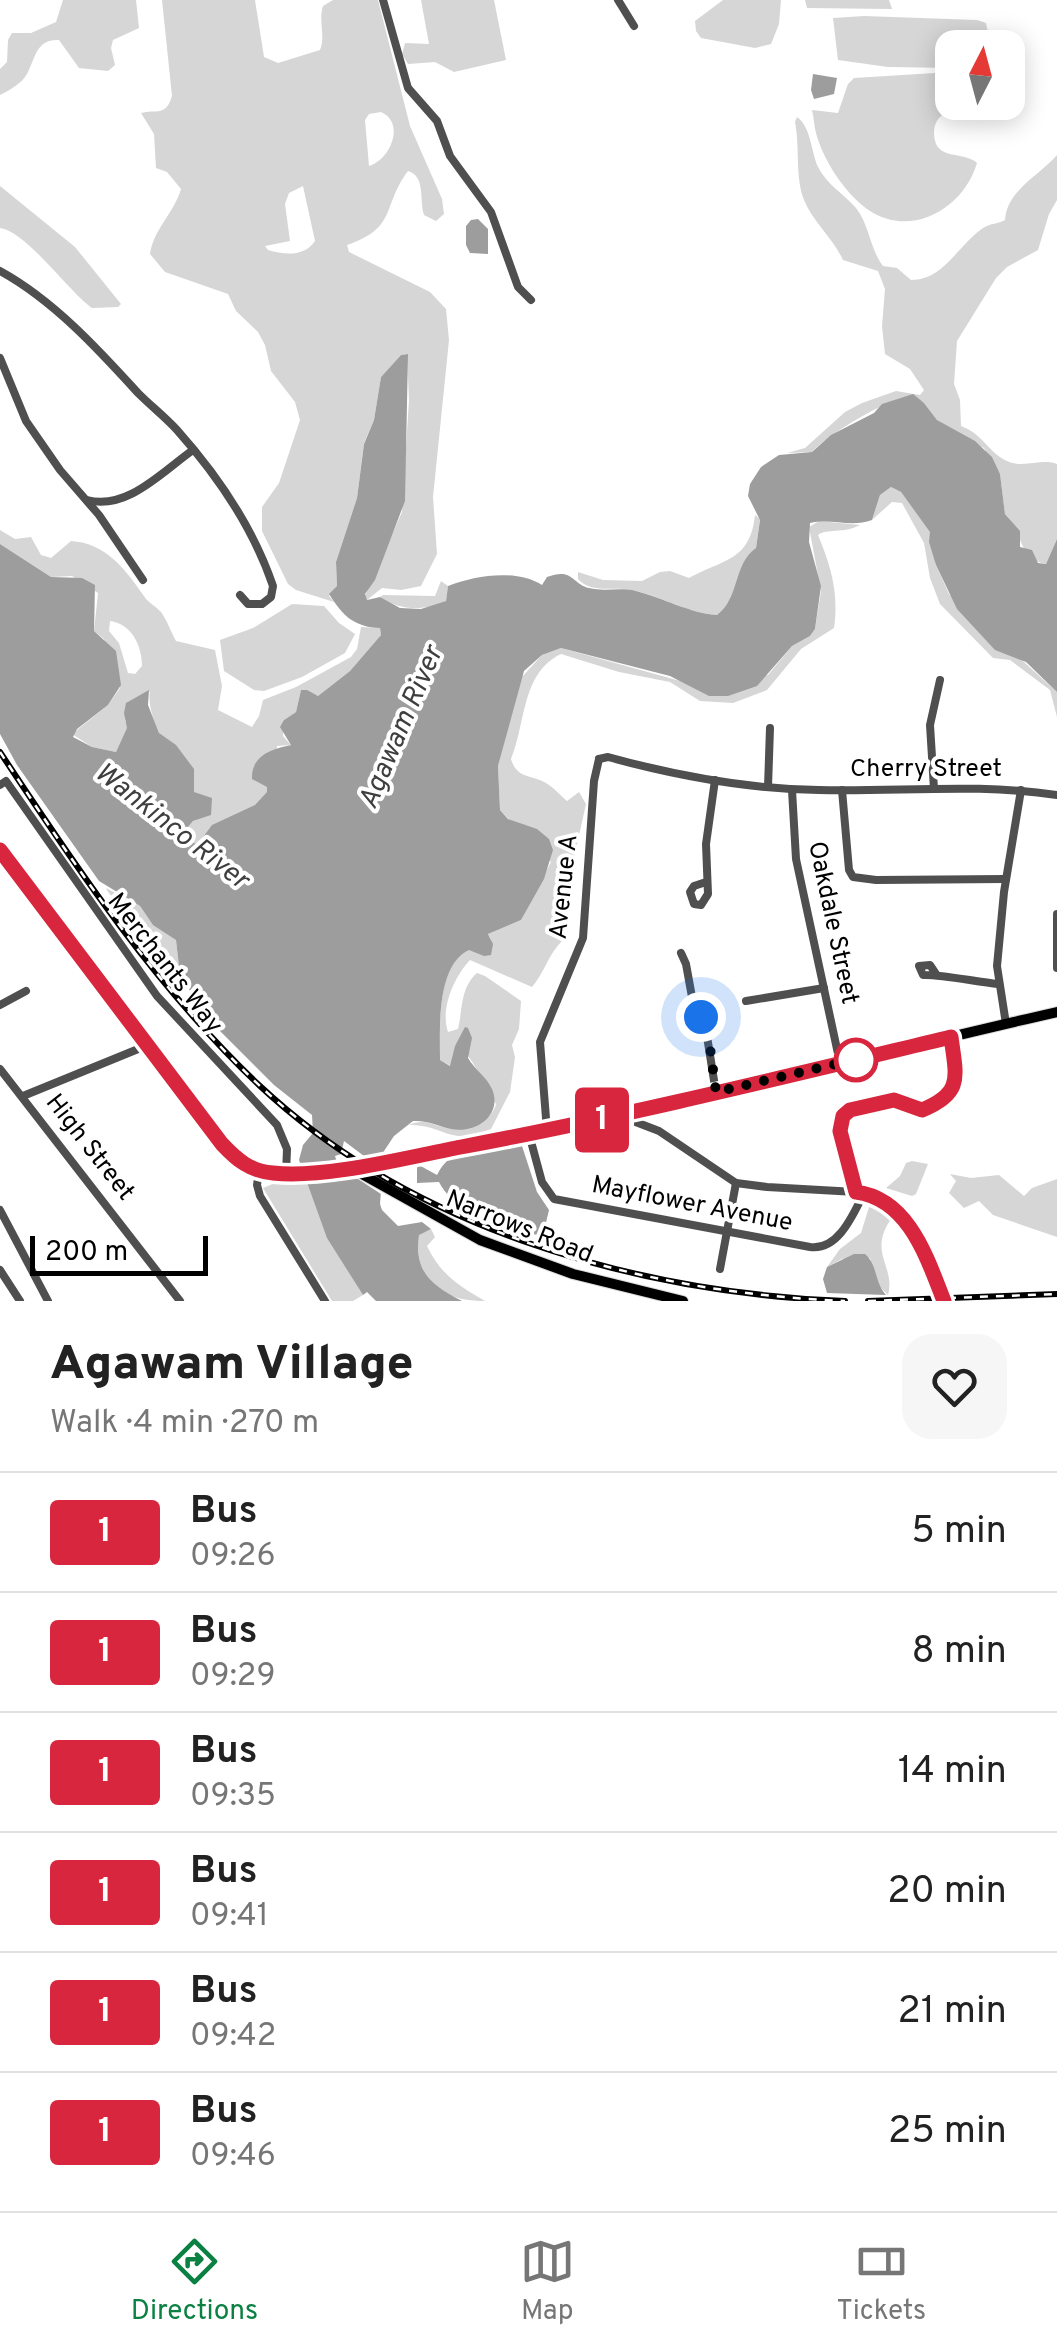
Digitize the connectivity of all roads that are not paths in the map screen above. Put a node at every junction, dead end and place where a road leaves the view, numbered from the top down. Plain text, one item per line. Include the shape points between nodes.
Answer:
1 (382, 0) edge
2 (618, 0) edge
3 (634, 26) dead end
4 (0, 271) edge
5 (531, 300) dead end
6 (0, 358) edge
7 (192, 450) junction
8 (87, 500) junction
9 (142, 580) dead end
10 (240, 595) dead end
11 (940, 680) dead end
12 (770, 728) dead end
13 (590, 752) dead end
14 (599, 758) junction
15 (715, 780) junction
16 (0, 785) edge
17 (768, 787) junction
18 (934, 789) junction
19 (792, 790) junction
20 (842, 790) junction
21 (1021, 790) junction
22 (1057, 795) edge
23 (0, 850) edge
24 (1006, 879) junction
25 (706, 882) dead end
26 (1057, 914) edge
27 (681, 953) dead end
28 (1057, 968) edge
29 (936, 974) dead end
30 (998, 984) junction
31 (824, 988) junction
32 (26, 991) dead end
33 (746, 1001) dead end
34 (0, 1005) edge
35 (1057, 1012) edge
36 (1006, 1024) junction
37 (951, 1037) junction
38 (148, 1045) junction
39 (840, 1064) junction
40 (0, 1069) edge
41 (716, 1092) junction
42 (23, 1096) junction
43 (620, 1116) junction
44 (547, 1131) junction
45 (529, 1134) junction
46 (345, 1168) junction
47 (259, 1171) junction
48 (286, 1174) junction
49 (736, 1182) junction
50 (860, 1192) junction
51 (0, 1210) edge
52 (725, 1230) junction
53 (720, 1269) dead end
54 (0, 1270) edge
55 (41, 1287) junction
56 (20, 1300) edge
57 (48, 1301) edge
58 (180, 1301) edge
59 (326, 1301) edge
60 (683, 1301) edge
61 (944, 1301) edge

1 - 5 street via 408,88 437,121 450,156 491,212 518,287
2 - 3 street
4 - 7 street via 113,364
6 - 8 street via 22,413
7 - 8 street via 136,492
7 - 10 street via 231,496 273,586 262,604 248,604
8 - 9 street
11 - 18 street via 930,725
12 - 17 street
13 - 14 street
14 - 15 street, Cherry Street
14 - 44 street, Avenue A via 583,938 540,1042
15 - 17 street, Cherry Street
15 - 25 street
16 - 48 street, Merchants Way via 6,781 162,1001 278,1126
17 - 19 street, Cherry Street
18 - 20 street, Cherry Street
18 - 21 street, Cherry Street
19 - 20 street, Cherry Street
19 - 31 street, Oakdale Street via 796,859
20 - 24 street via 849,870 856,878
21 - 22 street
21 - 24 street, Cherry Street
23 - 38 main road
24 - 30 street, Cherry Street
26 - 28 street
27 - 41 street via 706,1030
29 - 30 street
30 - 36 street, Cherry Street
31 - 33 street
31 - 39 street, Oakdale Street
32 - 34 street
35 - 36 main road
36 - 37 main road
37 - 39 main road
37 - 50 street via 955,1083 947,1097 922,1110 894,1100 843,1116 840,1131
38 - 42 street
38 - 47 main road via 222,1144
39 - 41 main road
40 - 42 street, High Street
41 - 43 main road
42 - 58 street, High Street
43 - 44 main road
43 - 49 street via 659,1131
44 - 45 main road
45 - 46 main road
45 - 52 street, Mayflower Avenue via 552,1198
46 - 48 main road
46 - 60 main road, Narrows Road via 480,1240 590,1279
47 - 48 main road
47 - 59 street via 260,1196
49 - 50 street
49 - 52 street
50 - 52 street, Mayflower Avenue via 824,1248
50 - 61 street via 906,1222
51 - 55 street
52 - 53 street
54 - 56 street
55 - 56 street
55 - 57 street

